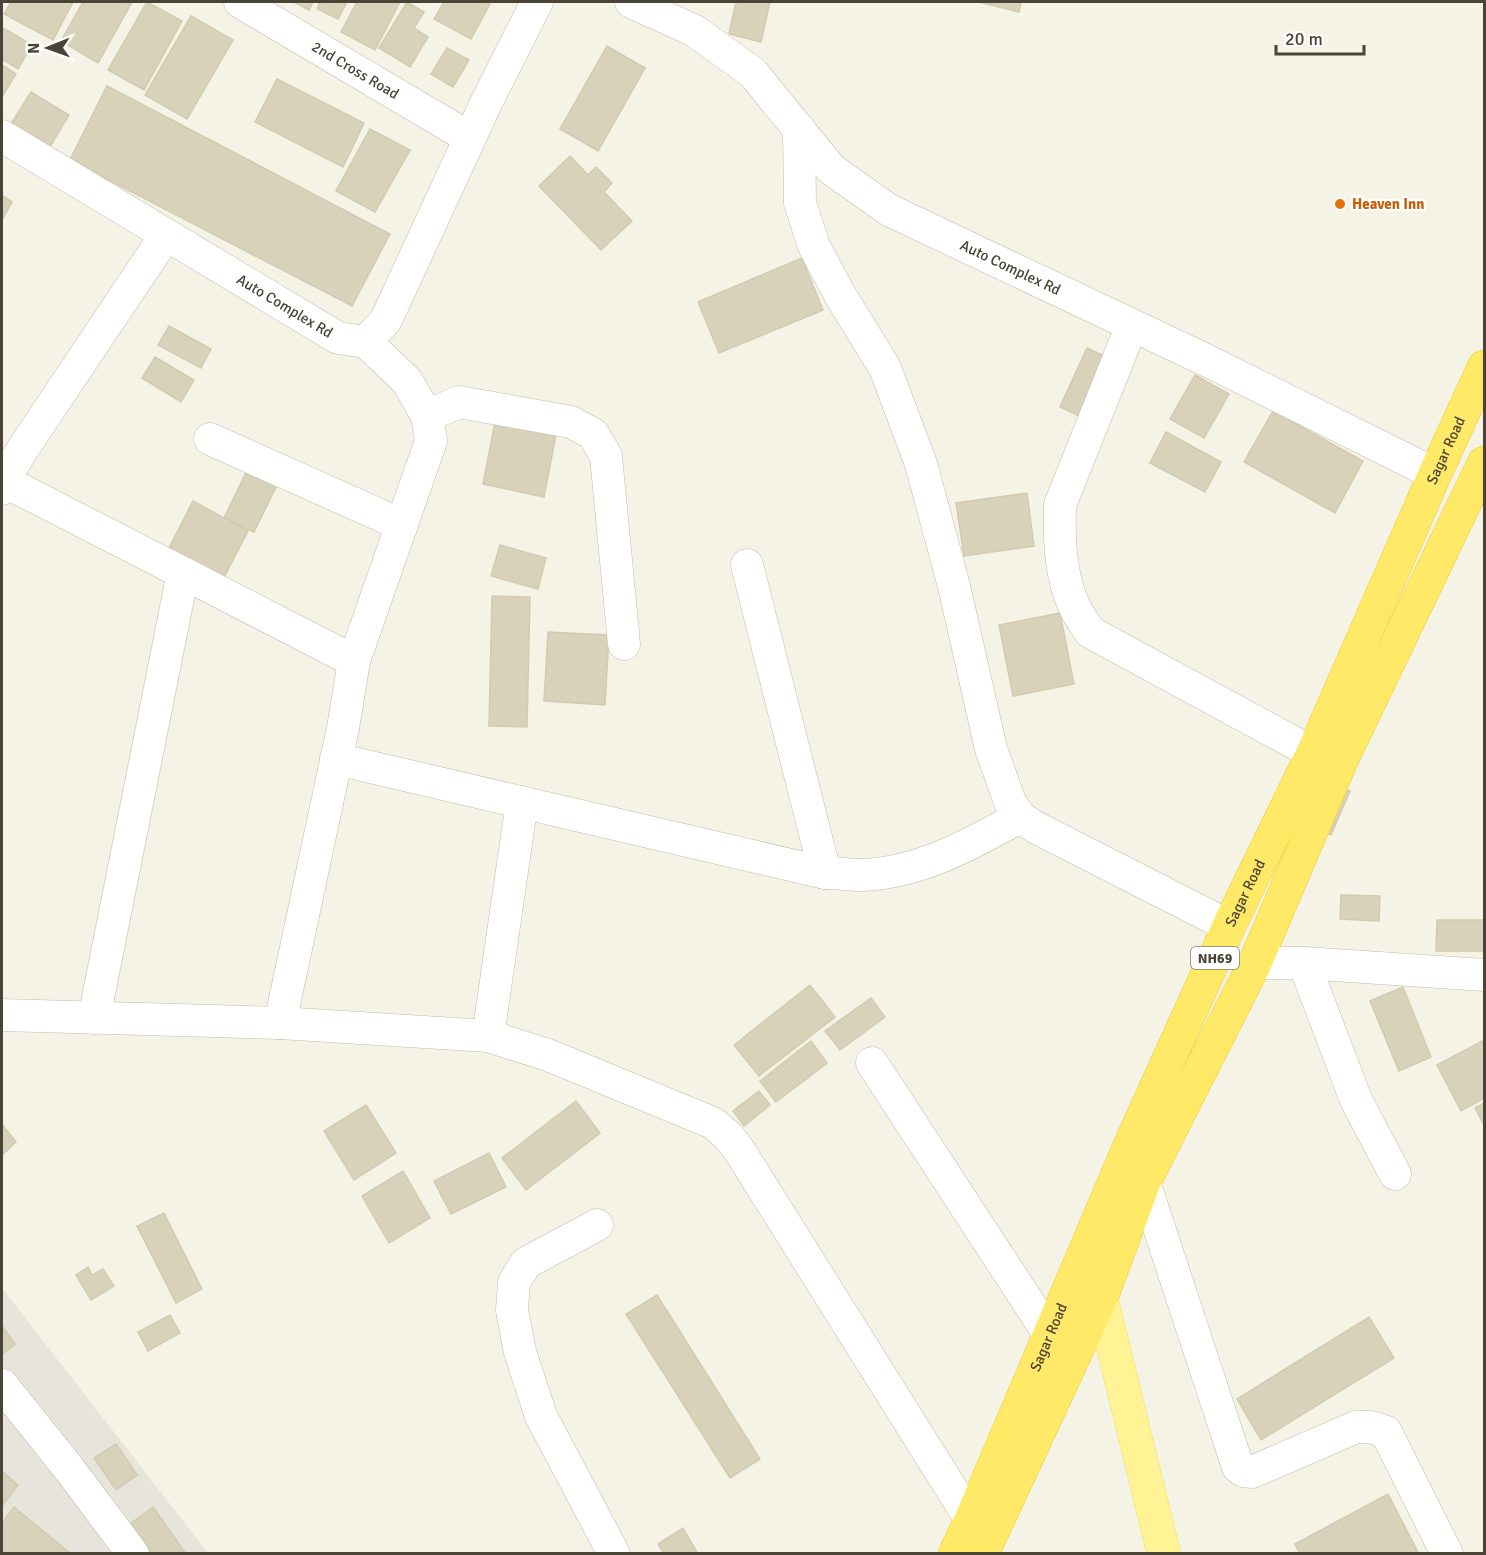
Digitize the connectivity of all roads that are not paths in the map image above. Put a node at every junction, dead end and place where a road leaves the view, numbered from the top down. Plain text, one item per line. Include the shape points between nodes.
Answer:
1 (240, 2) edge
2 (537, 2) edge
3 (631, 2) edge
4 (799, 129) junction
5 (2, 136) edge
6 (470, 138) junction
7 (166, 235) junction
8 (1132, 325) junction
9 (366, 342) junction
10 (1485, 367) edge
11 (427, 416) junction
12 (210, 439) dead end
13 (1485, 463) edge
14 (1435, 474) junction
15 (2, 483) edge
16 (402, 525) junction
17 (747, 565) dead end
18 (183, 573) junction
19 (624, 644) dead end
20 (354, 661) junction
21 (1313, 753) junction
22 (336, 759) junction
23 (522, 802) junction
24 (1020, 817) junction
25 (825, 873) junction
26 (1230, 926) junction
27 (1255, 963) junction
28 (1304, 963) junction
29 (1485, 975) edge
30 (2, 1015) edge
31 (94, 1018) junction
32 (280, 1023) junction
33 (488, 1036) junction
34 (872, 1063) dead end
35 (1395, 1174) dead end
36 (1144, 1182) junction
37 (597, 1226) dead end
38 (1101, 1298) junction
39 (1049, 1334) junction
40 (2, 1385) edge
41 (971, 1520) junction
42 (134, 1554) edge
43 (614, 1554) edge
44 (955, 1554) edge
45 (982, 1554) edge
46 (1164, 1554) edge
47 (1447, 1554) edge

1 - 6 street, 2nd Cross Road
2 - 6 street
3 - 4 street, Auto Complex Rd via 696,31 753,73
4 - 8 street, Auto Complex Rd via 831,169 889,210
4 - 24 street via 800,203 814,246 885,368 921,464 991,749 1010,802
5 - 7 street, Auto Complex Rd
6 - 9 street via 386,320
7 - 9 street, Auto Complex Rd via 338,338
7 - 15 street
8 - 14 street, Auto Complex Rd
8 - 21 street via 1060,506 1059,536 1074,606 1090,632
9 - 11 street via 406,381
10 - 14 highway, Sagar Road / NH69
11 - 16 street via 432,441
11 - 19 street via 459,402 571,422 593,434 606,456
12 - 16 street
13 - 27 highway, Sagar Road / NH69 via 1341,761
14 - 21 highway, Sagar Road / NH69
15 - 18 street
16 - 20 street
17 - 25 street
18 - 20 street
18 - 31 street
20 - 22 street
21 - 26 highway, Sagar Road / NH69
22 - 23 street
22 - 32 street
23 - 25 street
23 - 33 street
24 - 25 street via 957,851 904,869 862,875
24 - 26 street
26 - 39 highway, Sagar Road / NH69
27 - 28 street
27 - 36 highway, Sagar Road / NH69
28 - 29 street
28 - 35 street via 1356,1100
30 - 31 street
31 - 32 street
32 - 33 street
33 - 41 street via 548,1054 694,1114 728,1136
34 - 39 street
36 - 38 highway, Sagar Road / NH69
36 - 47 street via 1238,1467 1252,1472 1356,1427 1386,1432
37 - 43 street via 526,1263 514,1282 512,1310 520,1352 541,1416
38 - 45 highway, Sagar Road / NH69
38 - 46 main road
39 - 41 highway, Sagar Road / NH69
40 - 42 street
41 - 44 highway, Sagar Road / NH69

